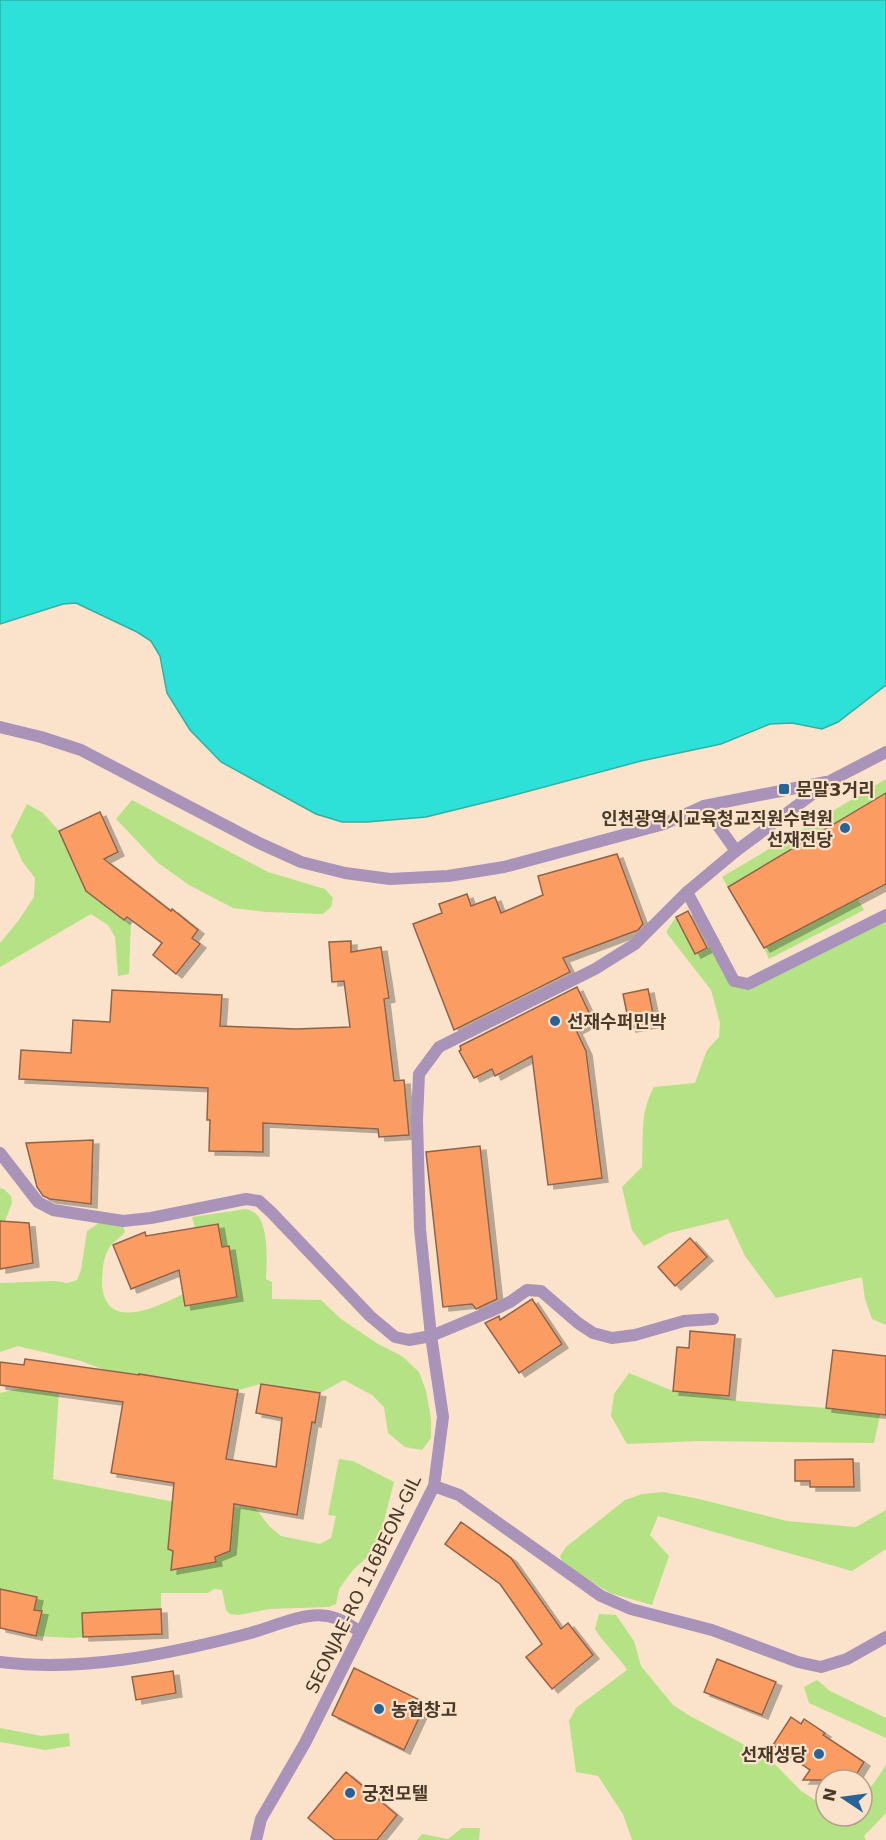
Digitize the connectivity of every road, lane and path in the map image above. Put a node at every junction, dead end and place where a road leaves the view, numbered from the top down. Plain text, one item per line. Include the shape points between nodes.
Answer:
1 (0, 727) edge
2 (886, 752) edge
3 (830, 781) junction
4 (704, 806) junction
5 (736, 851) junction
6 (687, 892) junction
7 (886, 915) edge
8 (0, 1153) edge
9 (712, 1319) dead end
10 (431, 1336) junction
11 (434, 1486) junction
12 (360, 1632) junction
13 (886, 1637) edge
14 (0, 1662) edge
15 (256, 1840) edge

1 - 4 street via 81,750 301,862 390,879 448,876 504,867 664,824
2 - 3 street
3 - 4 street
3 - 5 street
4 - 5 street
5 - 6 street
6 - 7 street via 734,981 748,984
6 - 10 street, SEONJAE-RO 116BEON-GIL via 635,944 595,969 439,1047 419,1074 420,1229
8 - 10 street via 38,1203 53,1210 123,1221 246,1199 259,1202 395,1337 410,1341
9 - 10 street via 684,1321 612,1338 593,1333 541,1291 527,1290 510,1302
10 - 11 street, SEONJAE-RO 116BEON-GIL via 443,1417
11 - 12 street, SEONJAE-RO 116BEON-GIL
11 - 13 street via 459,1495 601,1596 631,1609 712,1630 798,1662 822,1666 847,1659
12 - 14 street via 344,1620 310,1616 144,1657 92,1664
12 - 15 street, SEONJAE-RO 116BEON-GIL via 305,1743 261,1819

